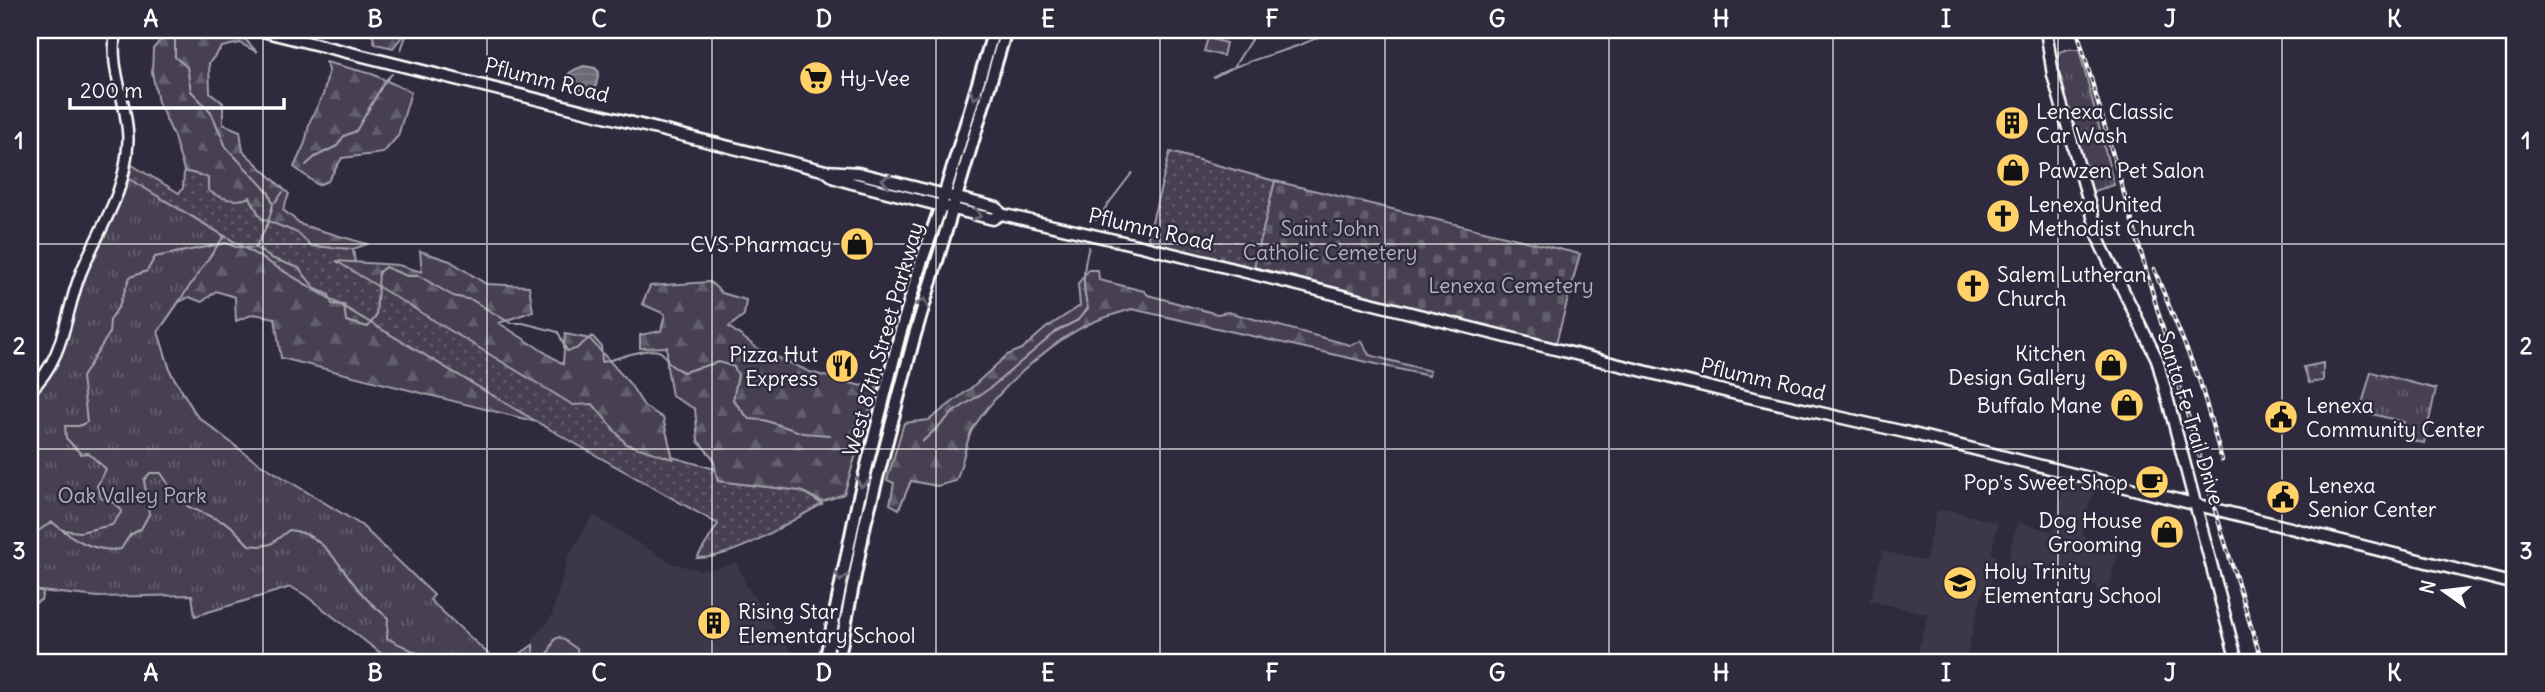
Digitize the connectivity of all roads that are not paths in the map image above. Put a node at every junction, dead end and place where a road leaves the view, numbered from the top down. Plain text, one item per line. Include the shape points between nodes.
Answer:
1 (116, 30) edge
2 (258, 30) edge
3 (994, 30) edge
4 (1006, 30) edge
5 (2046, 30) edge
6 (826, 171) junction
7 (945, 194) junction
8 (957, 197) junction
9 (947, 207) junction
10 (1001, 214) junction
11 (900, 334) junction
12 (30, 391) edge
13 (894, 414) junction
14 (2197, 505) junction
15 (2515, 584) edge
16 (825, 662) edge
17 (838, 662) edge
18 (2237, 662) edge

1 - 12 street via 114,59 128,140 122,183 85,262 57,354
2 - 6 main road, Pflumm Road
3 -> 7 main road, West 87th Street Parkway
4 - 8 main road, West 87th Street Parkway
5 - 14 main road, Santa Fe Trail Drive via 2050,65 2101,245 2157,359
7 -> 6 main road via 858,173
6 - 9 main road via 835,178
7 - 8 main road
7 - 9 main road, West 87th Street Parkway
8 - 9 main road, West 87th Street Parkway
8 - 10 main road via 997,208
9 -> 10 main road via 993,219
9 - 11 main road, West 87th Street Parkway via 921,263
13 -> 9 main road, West 87th Street Parkway
10 - 14 main road, Pflumm Road
11 - 13 main road via 905,347 891,405
11 -> 16 main road, West 87th Street Parkway via 858,501
13 - 17 main road, West 87th Street Parkway via 865,524
14 - 15 main road, Pflumm Road
14 - 18 main road, Santa Fe Trail Drive

